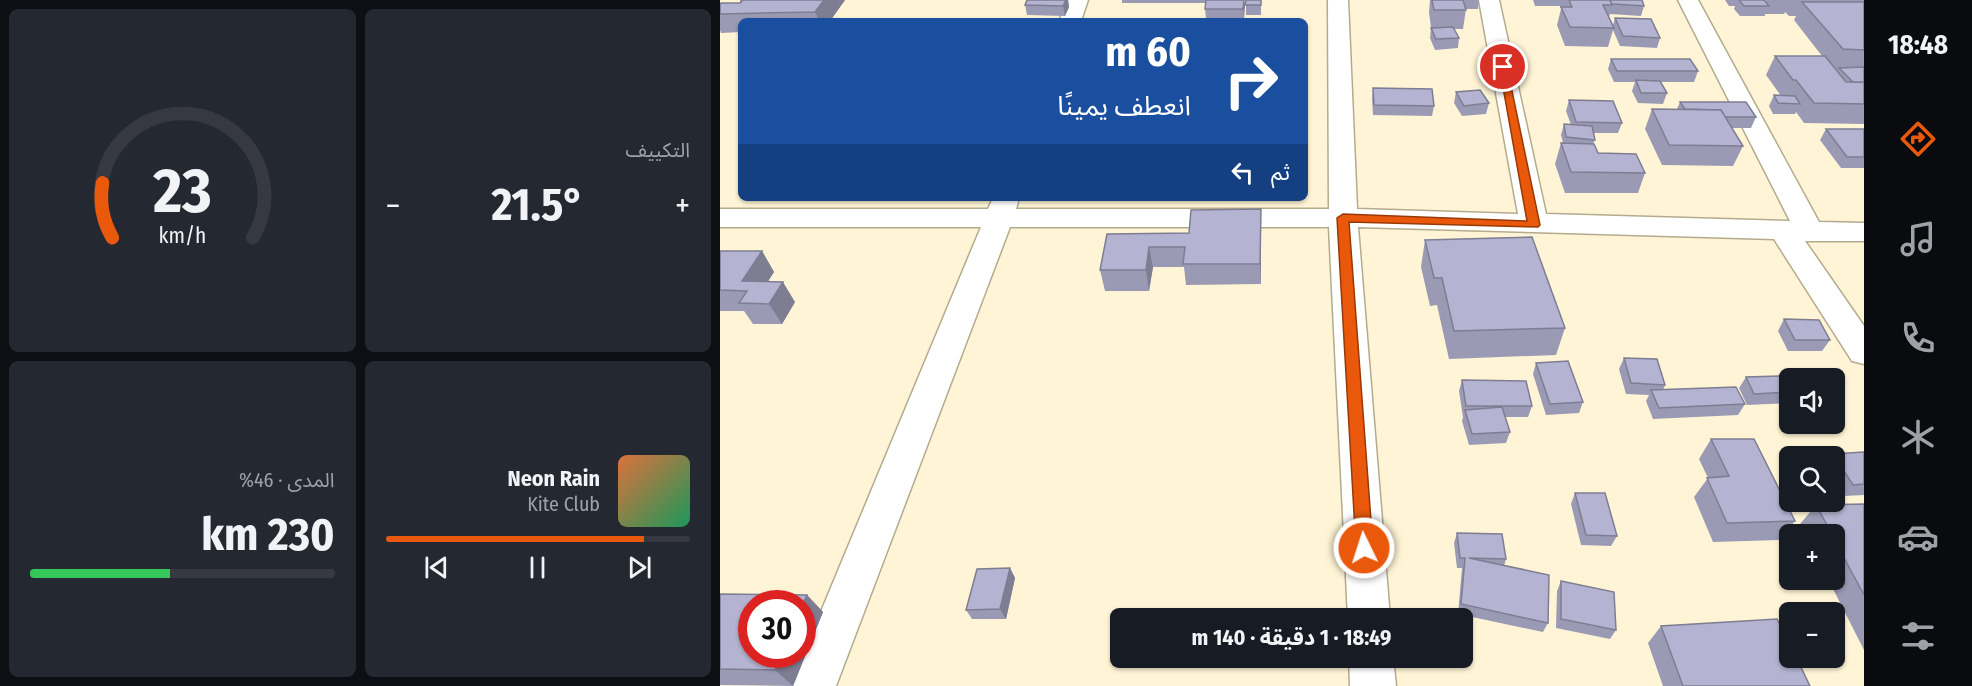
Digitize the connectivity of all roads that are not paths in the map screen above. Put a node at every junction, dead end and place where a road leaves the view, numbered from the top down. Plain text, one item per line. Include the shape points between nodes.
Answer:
1 (1077, 0) edge
2 (1338, 0) edge
3 (1489, 0) edge
4 (1688, 0) edge
5 (1071, 18) edge
6 (1003, 208) edge
7 (720, 218) edge
8 (1343, 218) junction
9 (1534, 225) junction
10 (1798, 232) junction
11 (1864, 232) edge
12 (1864, 352) edge
13 (1368, 608) edge
14 (1372, 668) edge
15 (813, 686) edge
16 (1373, 686) edge

1 - 5 street
2 - 8 street
3 - 9 street
4 - 10 street
6 - 7 street
6 - 8 street
6 - 15 street
8 - 9 street
8 - 13 street
9 - 10 street
10 - 11 street
10 - 12 street
14 - 16 street

